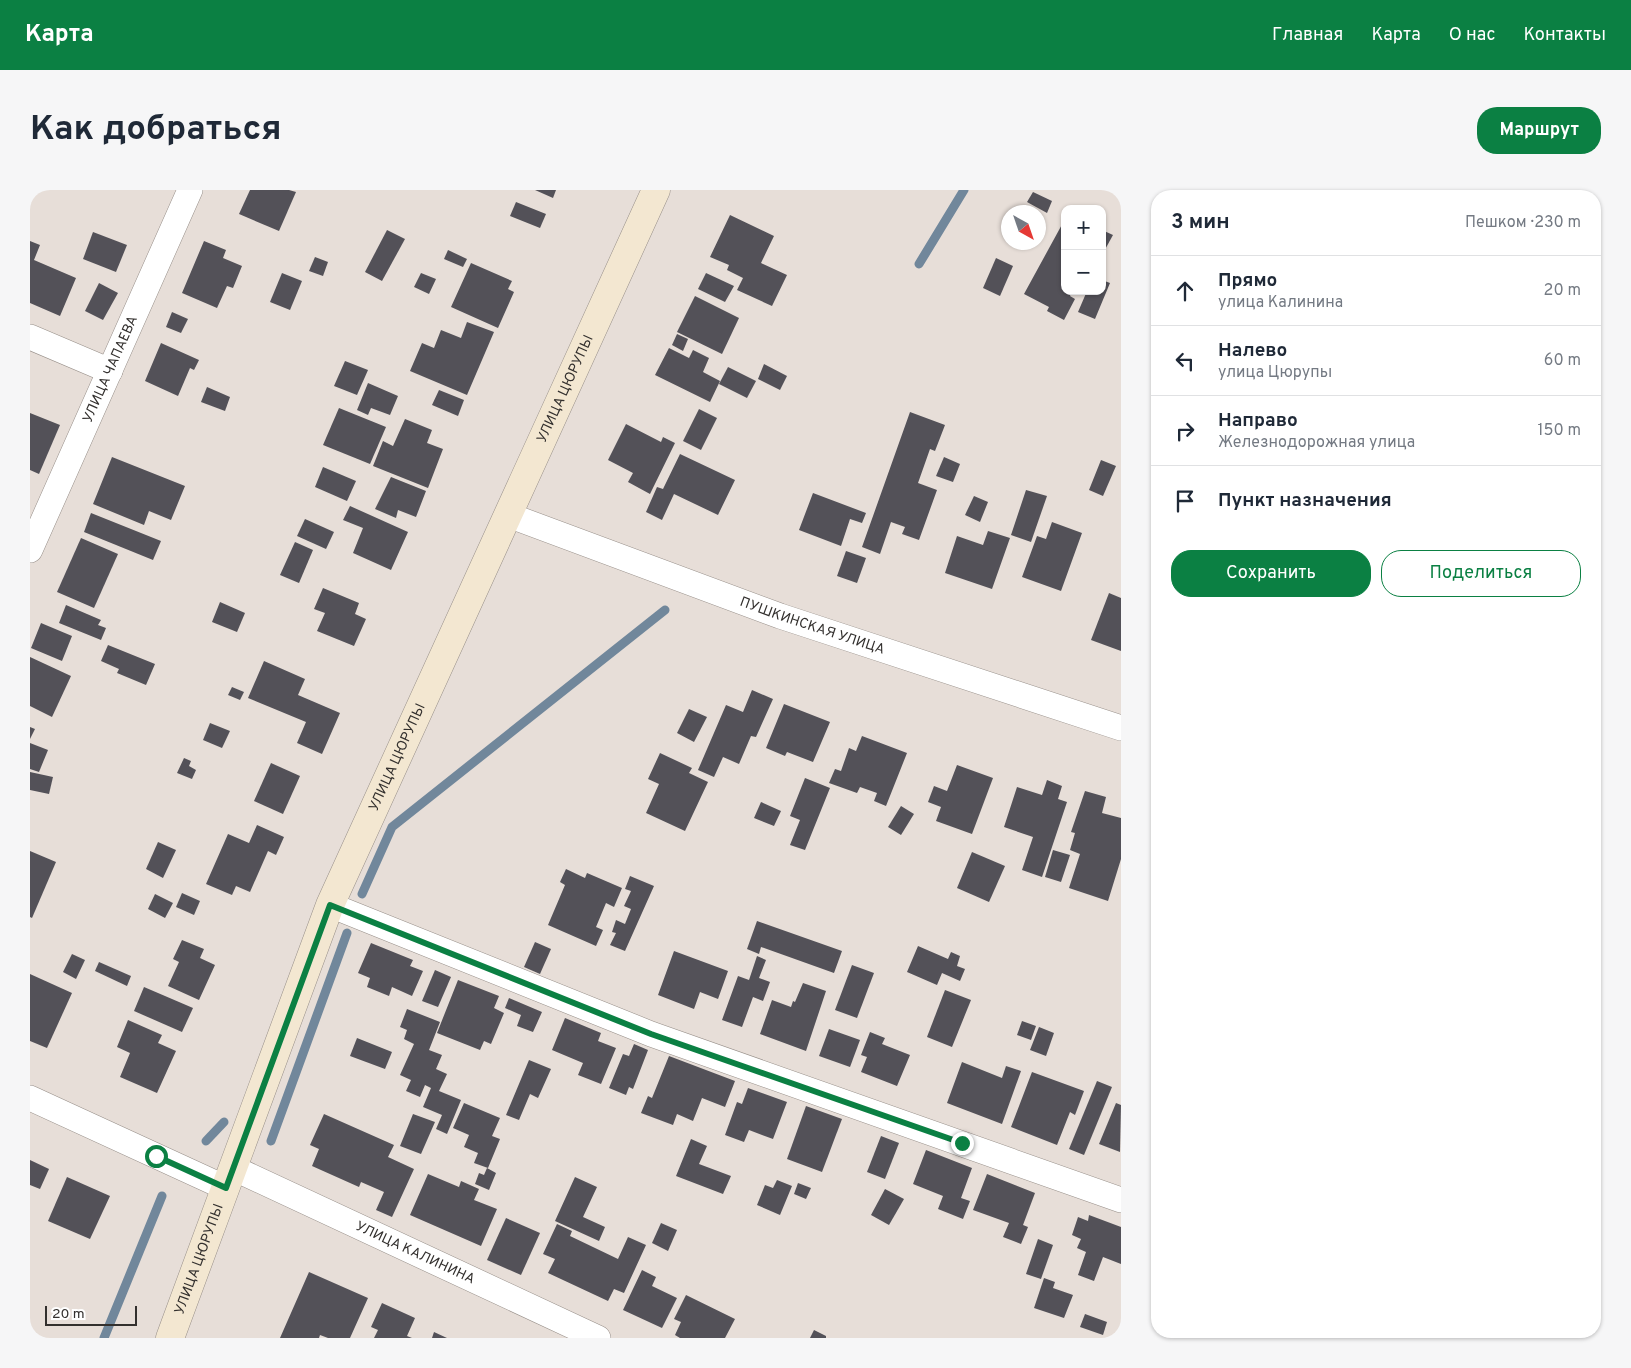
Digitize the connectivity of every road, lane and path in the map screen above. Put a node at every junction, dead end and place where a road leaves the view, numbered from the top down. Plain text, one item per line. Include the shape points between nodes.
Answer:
1 (190, 190) edge
2 (656, 190) edge
3 (30, 337) edge
4 (110, 371) junction
5 (508, 515) junction
6 (30, 550) edge
7 (1121, 728) edge
8 (330, 905) junction
9 (30, 1098) edge
10 (230, 1178) junction
11 (1121, 1200) edge
12 (170, 1338) edge
13 (598, 1338) edge

1 - 4 street, УЛИЦА ЧАПАЕВА
2 - 5 street, УЛИЦА ЦЮРУПЫ
3 - 4 street
4 - 6 street, УЛИЦА ЧАПАЕВА
5 - 7 street, ПУШКИНСКАЯ УЛИЦА via 780,616
5 - 8 street, УЛИЦА ЦЮРУПЫ
8 - 10 street, УЛИЦА ЦЮРУПЫ
8 - 11 street via 651,1034
9 - 10 street, УЛИЦА КАЛИНИНА
10 - 12 street, УЛИЦА ЦЮРУПЫ
10 - 13 street, УЛИЦА КАЛИНИНА

